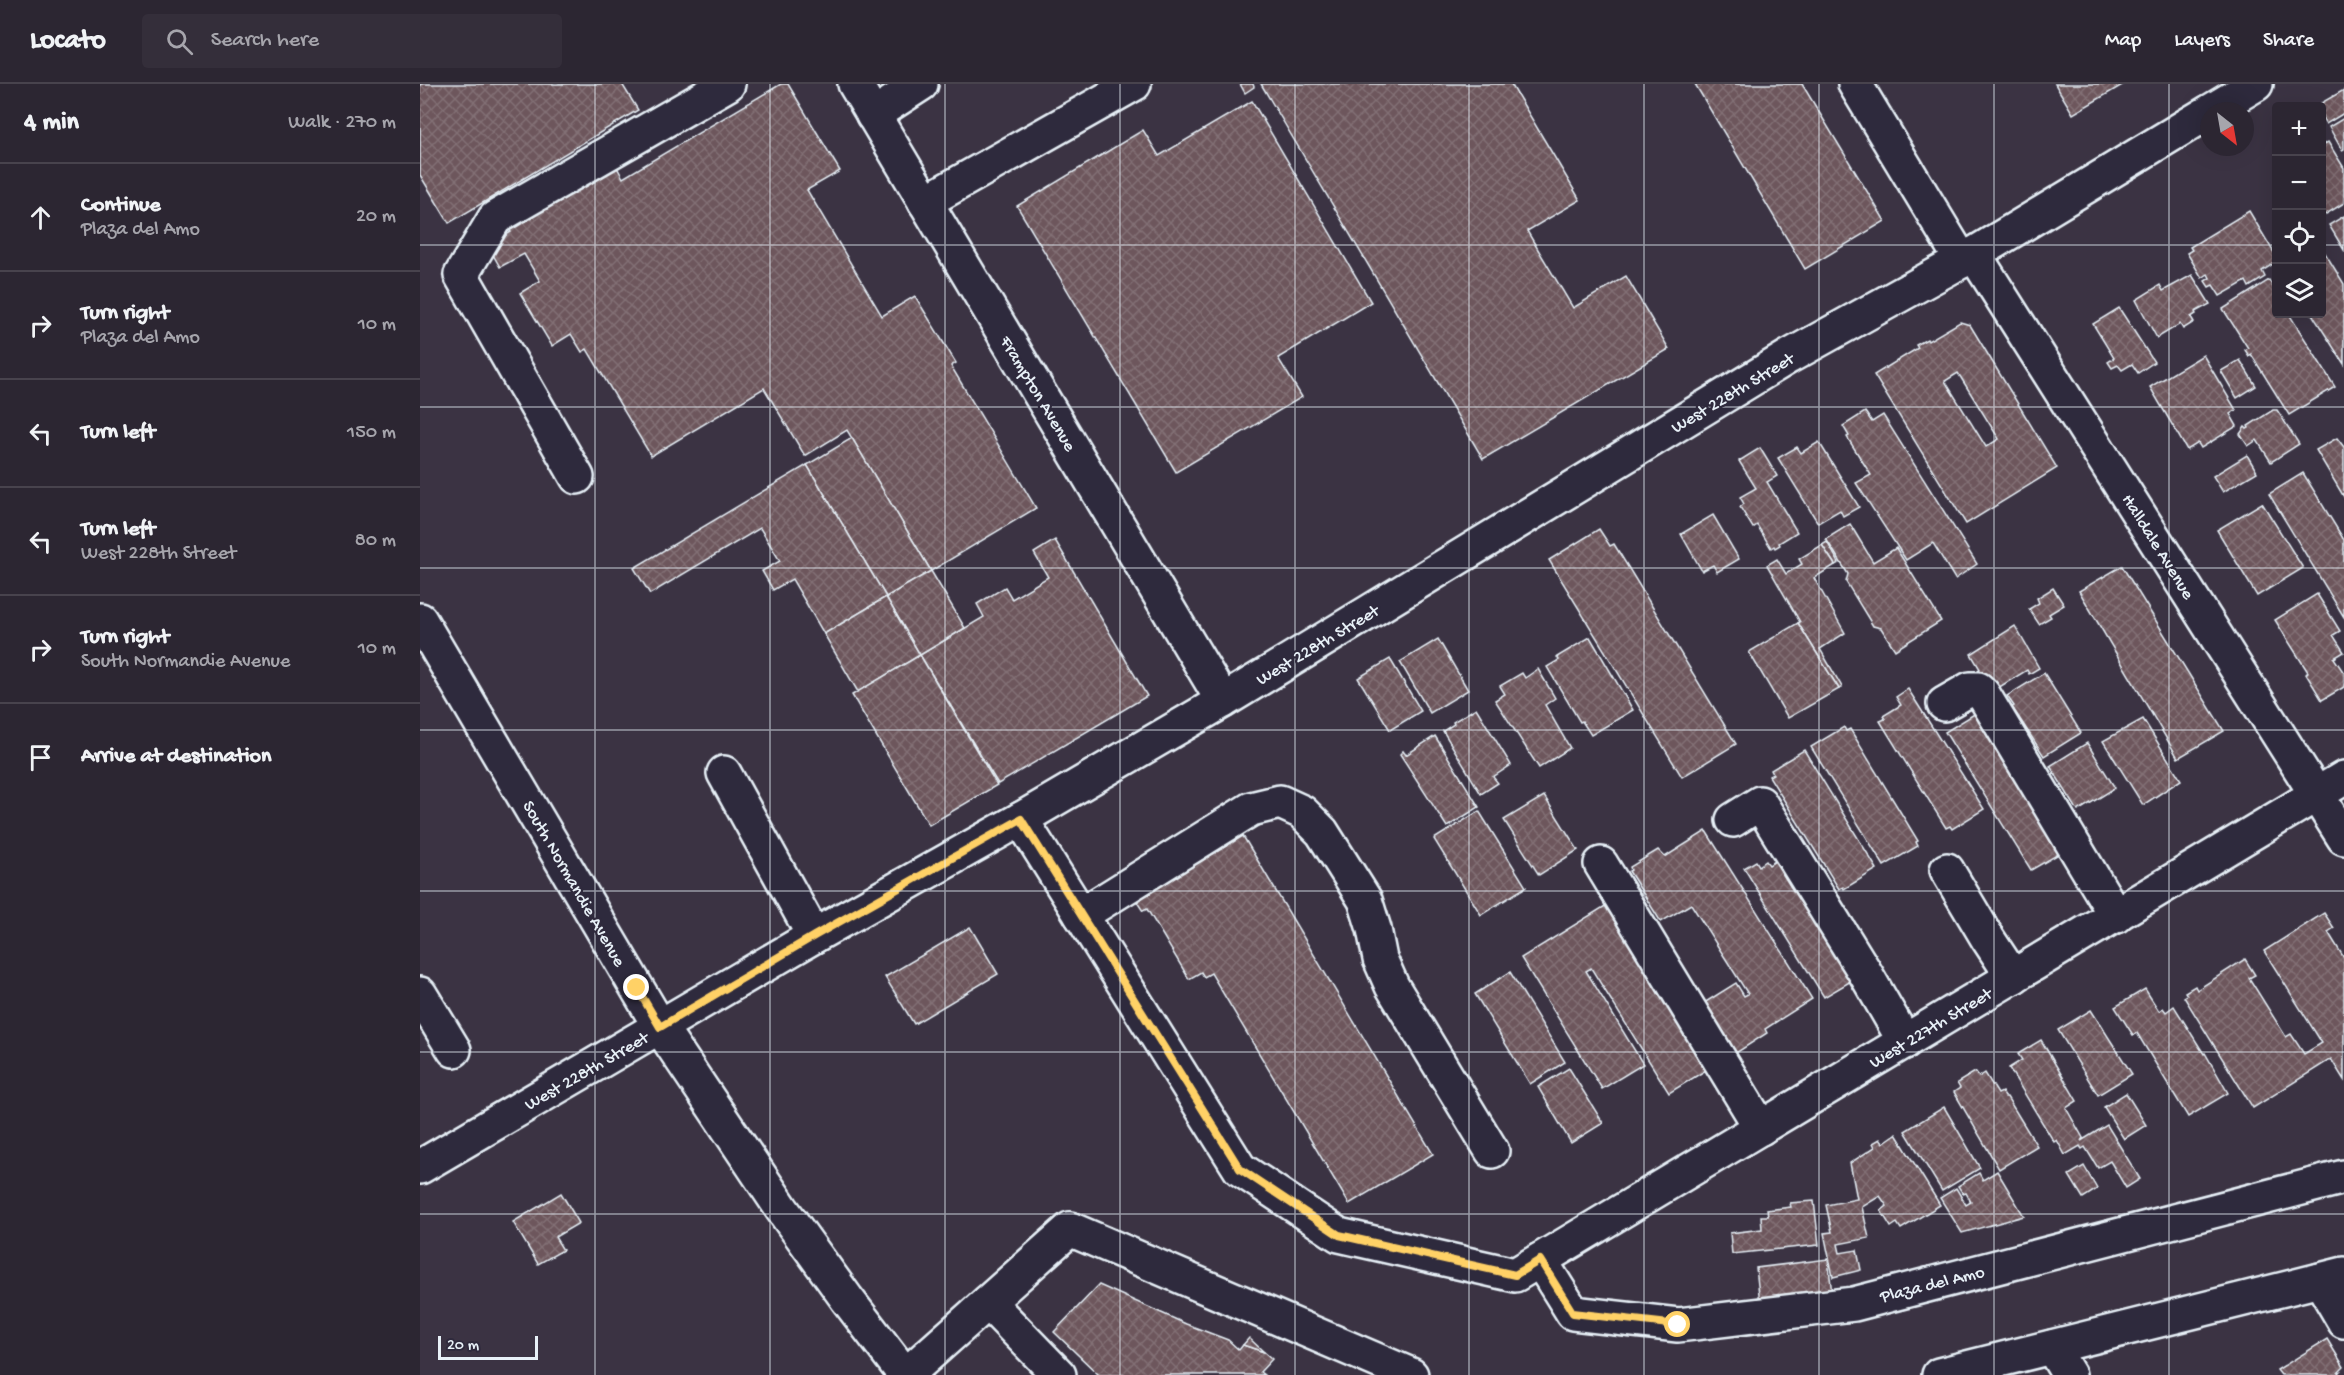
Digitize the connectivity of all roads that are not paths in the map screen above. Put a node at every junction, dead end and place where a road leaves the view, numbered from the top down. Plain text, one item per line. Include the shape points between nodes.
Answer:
1 (728, 84) edge
2 (855, 84) edge
3 (921, 84) edge
4 (1134, 84) edge
5 (1855, 84) edge
6 (2256, 84) edge
7 (2226, 102) edge
8 (873, 115) junction
9 (2200, 118) edge
10 (925, 202) junction
11 (1968, 258) junction
12 (577, 477) dead end
13 (420, 620) edge
14 (1223, 701) junction
15 (1944, 704) dead end
16 (724, 773) dead end
17 (2330, 787) edge
18 (1021, 819) junction
19 (1732, 820) dead end
20 (2344, 838) edge
21 (1601, 864) dead end
22 (1947, 870) dead end
23 (1082, 915) junction
24 (2116, 916) junction
25 (814, 936) junction
26 (2013, 977) junction
27 (420, 994) edge
28 (660, 1027) junction
29 (1905, 1042) junction
30 (454, 1050) dead end
31 (1761, 1128) junction
32 (1492, 1151) dead end
33 (420, 1167) edge
34 (2344, 1177) edge
35 (1527, 1268) junction
36 (2332, 1277) edge
37 (988, 1302) junction
38 (2344, 1321) edge
39 (2052, 1347) junction
40 (906, 1375) edge
41 (1059, 1375) edge
42 (1411, 1375) edge
43 (1939, 1375) edge
44 (2069, 1375) edge

1 - 12 street via 495,218 461,275
2 - 8 street, Frampton Avenue
3 - 8 street
4 - 10 street
5 - 11 street, Halldale Avenue
6 - 7 street, West 228th Street
8 - 10 street, Frampton Avenue
9 - 11 street, West 228th Street
10 - 14 street, Frampton Avenue
11 - 14 street, West 228th Street via 1788,357
11 - 17 street, Halldale Avenue
13 - 28 street, South Normandie Avenue
14 - 18 street, West 228th Street
15 - 24 street via 1970,689 1983,694
16 - 25 street
17 - 20 street, Halldale Avenue
17 - 24 street, West 227th Street
18 - 23 street
18 - 25 street, West 228th Street
19 - 29 street via 1761,802
21 - 31 street
22 - 26 street
23 - 32 street via 1251,809 1280,802 1302,812 1322,831 1365,900 1380,959 1392,986
23 - 35 street via 1240,1169 1339,1235
24 - 26 street, West 227th Street
25 - 28 street, West 228th Street
26 - 29 street, West 227th Street
27 - 30 street
28 - 33 street, West 228th Street
28 - 40 street, South Normandie Avenue via 782,1209
29 - 31 street, West 227th Street
31 - 35 street, West 227th Street
34 - 35 street, Plaza del Amo via 1854,1304 1678,1325 1573,1313
36 - 38 street
36 - 39 street
37 - 40 street
37 - 41 street
37 - 42 street via 1070,1228
39 - 43 street
39 - 44 street

